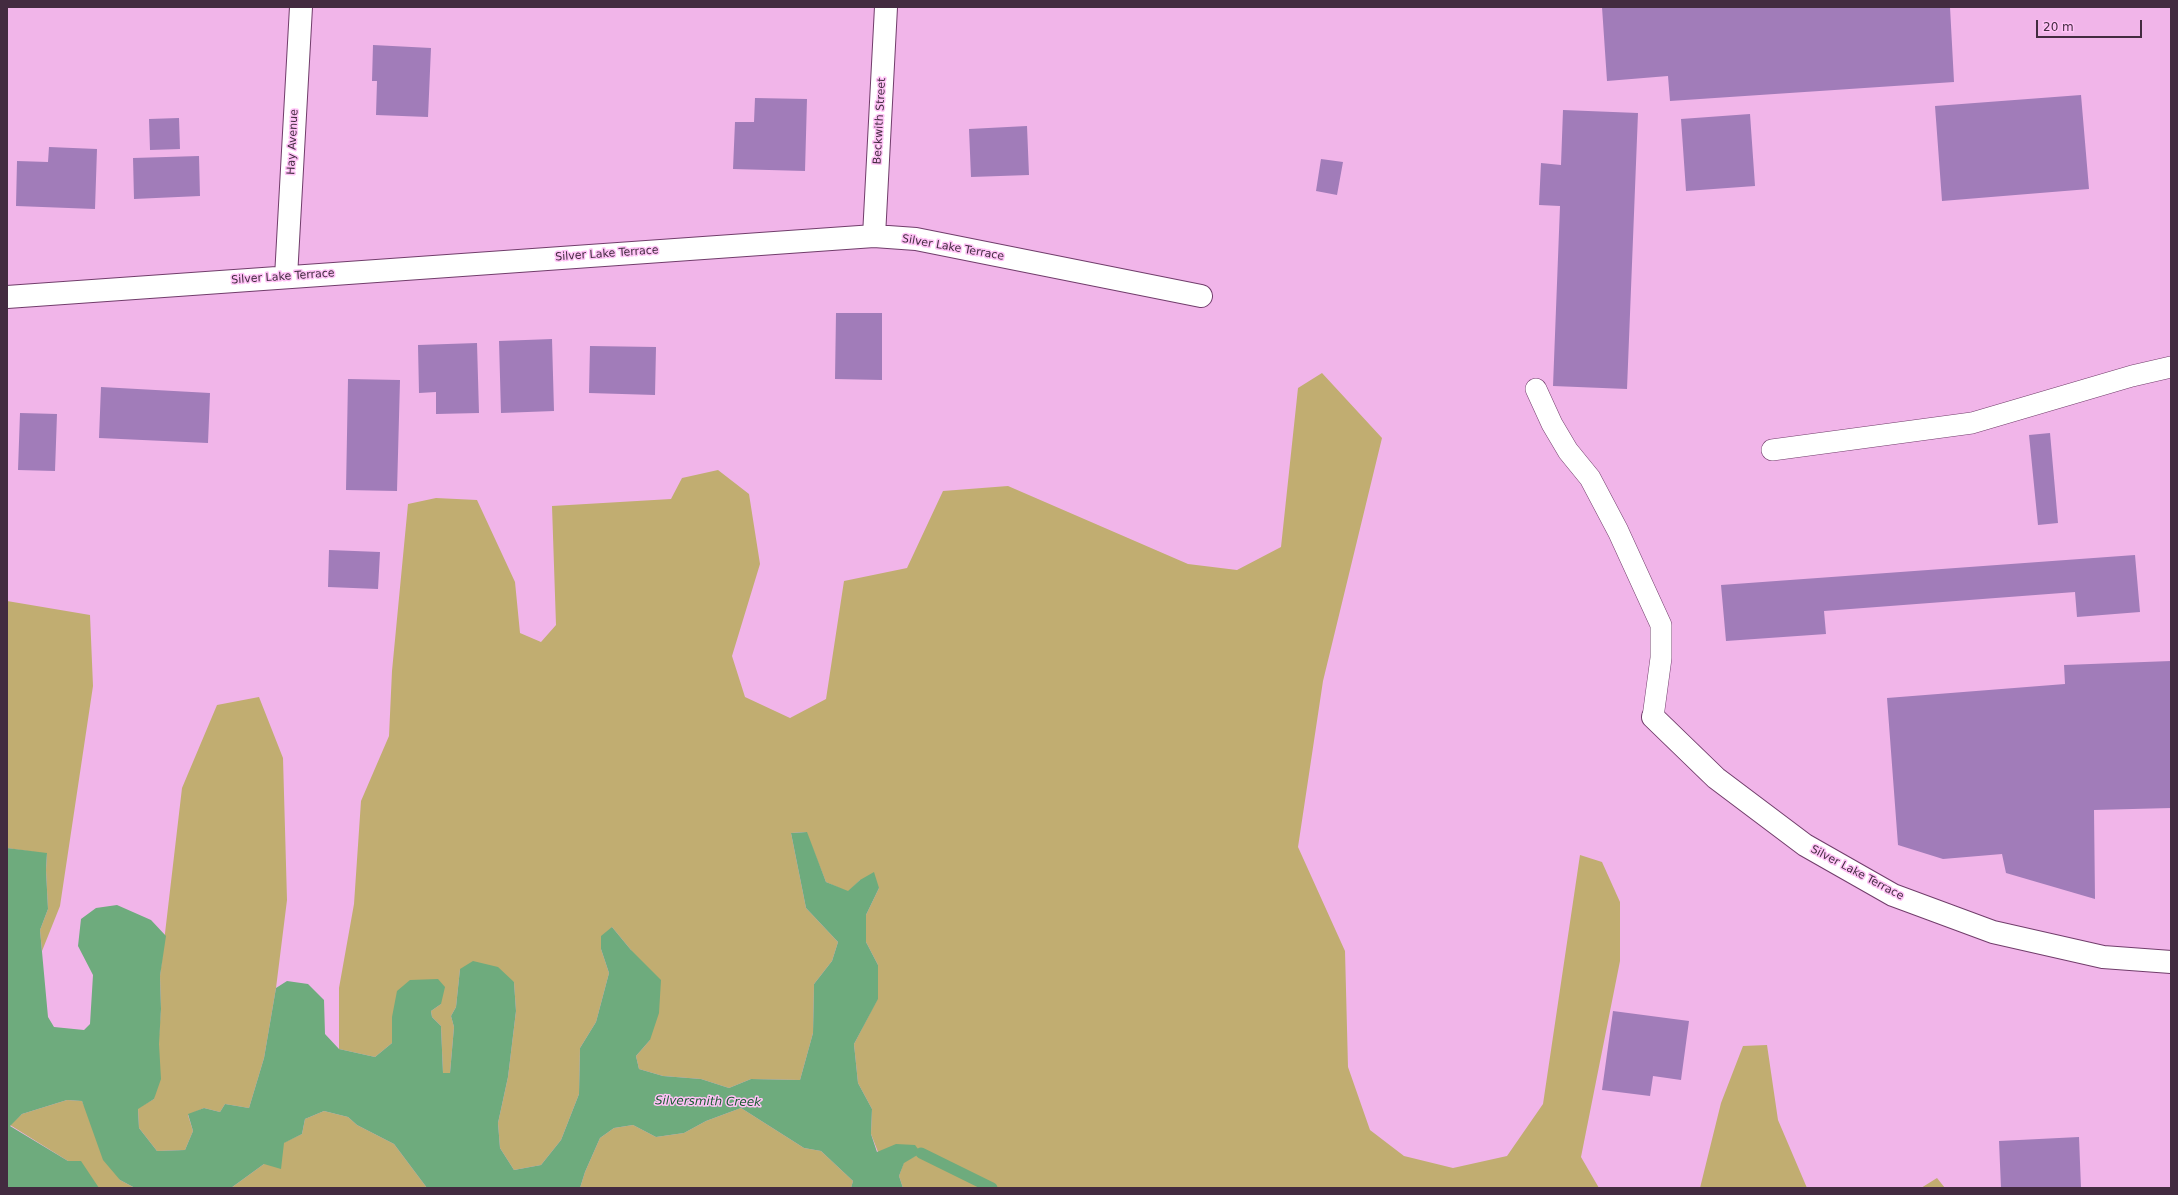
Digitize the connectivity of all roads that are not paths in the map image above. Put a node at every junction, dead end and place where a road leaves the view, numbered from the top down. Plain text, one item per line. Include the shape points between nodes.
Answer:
1 (301, 7) edge
2 (886, 7) edge
3 (874, 236) junction
4 (286, 277) junction
5 (1201, 296) dead end
6 (7, 297) edge
7 (2171, 367) edge
8 (1536, 389) dead end
9 (1772, 450) dead end
10 (1653, 717) joint
11 (2171, 962) edge

1 - 4 street, Hay Avenue
2 - 3 street, Beckwith Street
3 - 4 street, Silver Lake Terrace
3 - 5 street, Silver Lake Terrace via 916,239
4 - 6 street, Silver Lake Terrace
7 - 9 lane via 1972,423
8 - 10 lane via 1568,451 1590,478 1618,531 1661,625 1661,658
10 - 11 street, Silver Lake Terrace via 1716,778 1805,845 1893,895 1993,932 2103,957

